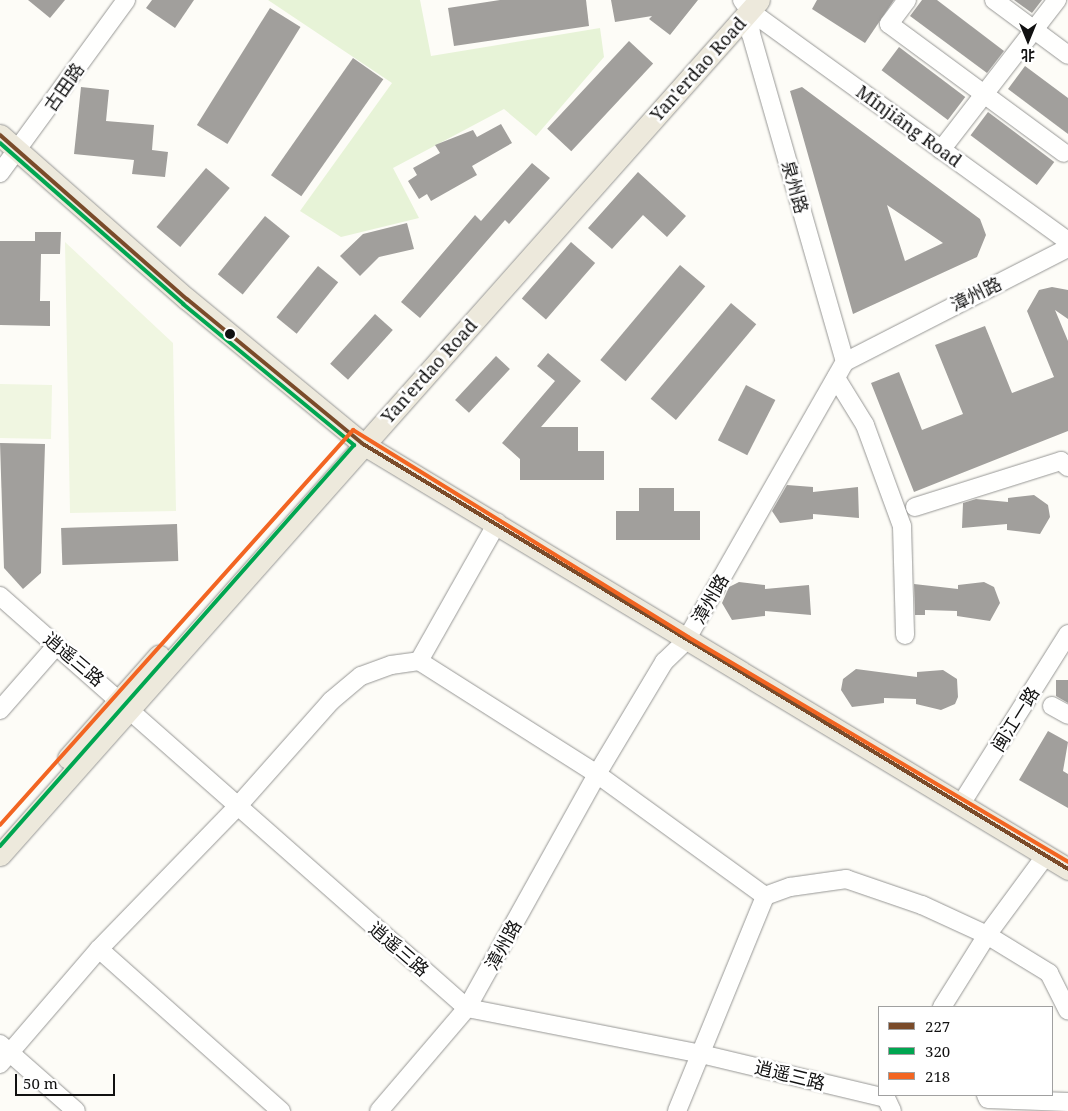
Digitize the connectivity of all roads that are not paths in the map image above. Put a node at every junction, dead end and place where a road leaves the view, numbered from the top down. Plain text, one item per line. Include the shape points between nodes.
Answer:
1 (126, 0) edge
2 (907, 0) edge
3 (994, 0) edge
4 (1057, 0) edge
5 (748, 3) edge
6 (1035, 29) junction
7 (1068, 55) edge
8 (984, 95) junction
9 (0, 135) edge
10 (941, 150) junction
11 (19, 151) junction
12 (1064, 153) dead end
13 (0, 173) edge
14 (1068, 241) edge
15 (1068, 248) edge
16 (845, 362) junction
17 (836, 378) junction
18 (358, 440) junction
19 (1068, 467) edge
20 (915, 508) dead end
21 (497, 522) junction
22 (0, 596) edge
23 (1068, 634) edge
24 (905, 635) dead end
25 (685, 642) junction
26 (57, 645) junction
27 (418, 661) junction
28 (127, 704) junction
29 (1052, 706) dead end
30 (0, 710) edge
31 (1068, 715) edge
32 (597, 774) junction
33 (962, 804) junction
34 (237, 807) junction
35 (0, 834) edge
36 (0, 855) edge
37 (1046, 855) junction
38 (1068, 869) edge
39 (765, 896) junction
40 (987, 936) junction
41 (99, 949) junction
42 (943, 1006) edge
43 (467, 1008) junction
44 (1068, 1011) edge
45 (3, 1053) edge
46 (697, 1053) junction
47 (988, 1096) edge
48 (889, 1101) edge
49 (1068, 1102) edge
50 (1006, 1105) edge
51 (76, 1111) edge
52 (281, 1111) edge
53 (379, 1111) edge
54 (677, 1111) edge

1 - 11 street, 古田路
2 - 8 street via 889,24
3 - 6 street
4 - 6 street
5 - 10 street, Mǐnjiāng Road
5 - 16 street, 泉州路 via 751,34
5 - 18 main road, Yan'erdao Road
6 - 7 street
6 - 8 street
8 - 10 street
8 - 12 street
9 - 11 main road
10 - 14 street, Mǐnjiāng Road
11 - 13 street, 古田路
11 - 18 main road
15 - 16 street, 漳州路
16 - 17 street, 漳州路
17 - 24 street via 865,425 902,526
17 - 25 street, 漳州路
18 - 21 main road
18 - 28 main road, Yan'erdao Road
19 - 20 street via 1061,462
21 - 25 main road
21 - 27 street
22 - 26 street, 逍遥三路
23 - 33 street, 闽江一路
25 - 32 street, 漳州路 via 664,662
25 - 33 main road
26 - 28 street, 逍遥三路
26 - 30 street
27 - 32 street
27 - 34 street via 361,676 331,701
28 - 34 street, 逍遥三路
28 - 35 main road, Yan'erdao Road
28 - 36 main road, Yan'erdao Road
29 - 31 street
32 - 39 street
32 - 43 street, 漳州路
33 - 37 main road
34 - 41 street
34 - 43 street, 逍遥三路
37 - 38 main road
37 - 40 street
39 - 40 street via 813,882 846,879 922,905
39 - 46 street
40 - 42 street
40 - 44 street via 1049,973
41 - 45 street
41 - 52 street
43 - 46 street, 逍遥三路
43 - 53 street, 漳州路
45 - 51 street
46 - 48 street, 逍遥三路
46 - 54 street
47 - 50 street
49 - 50 street

